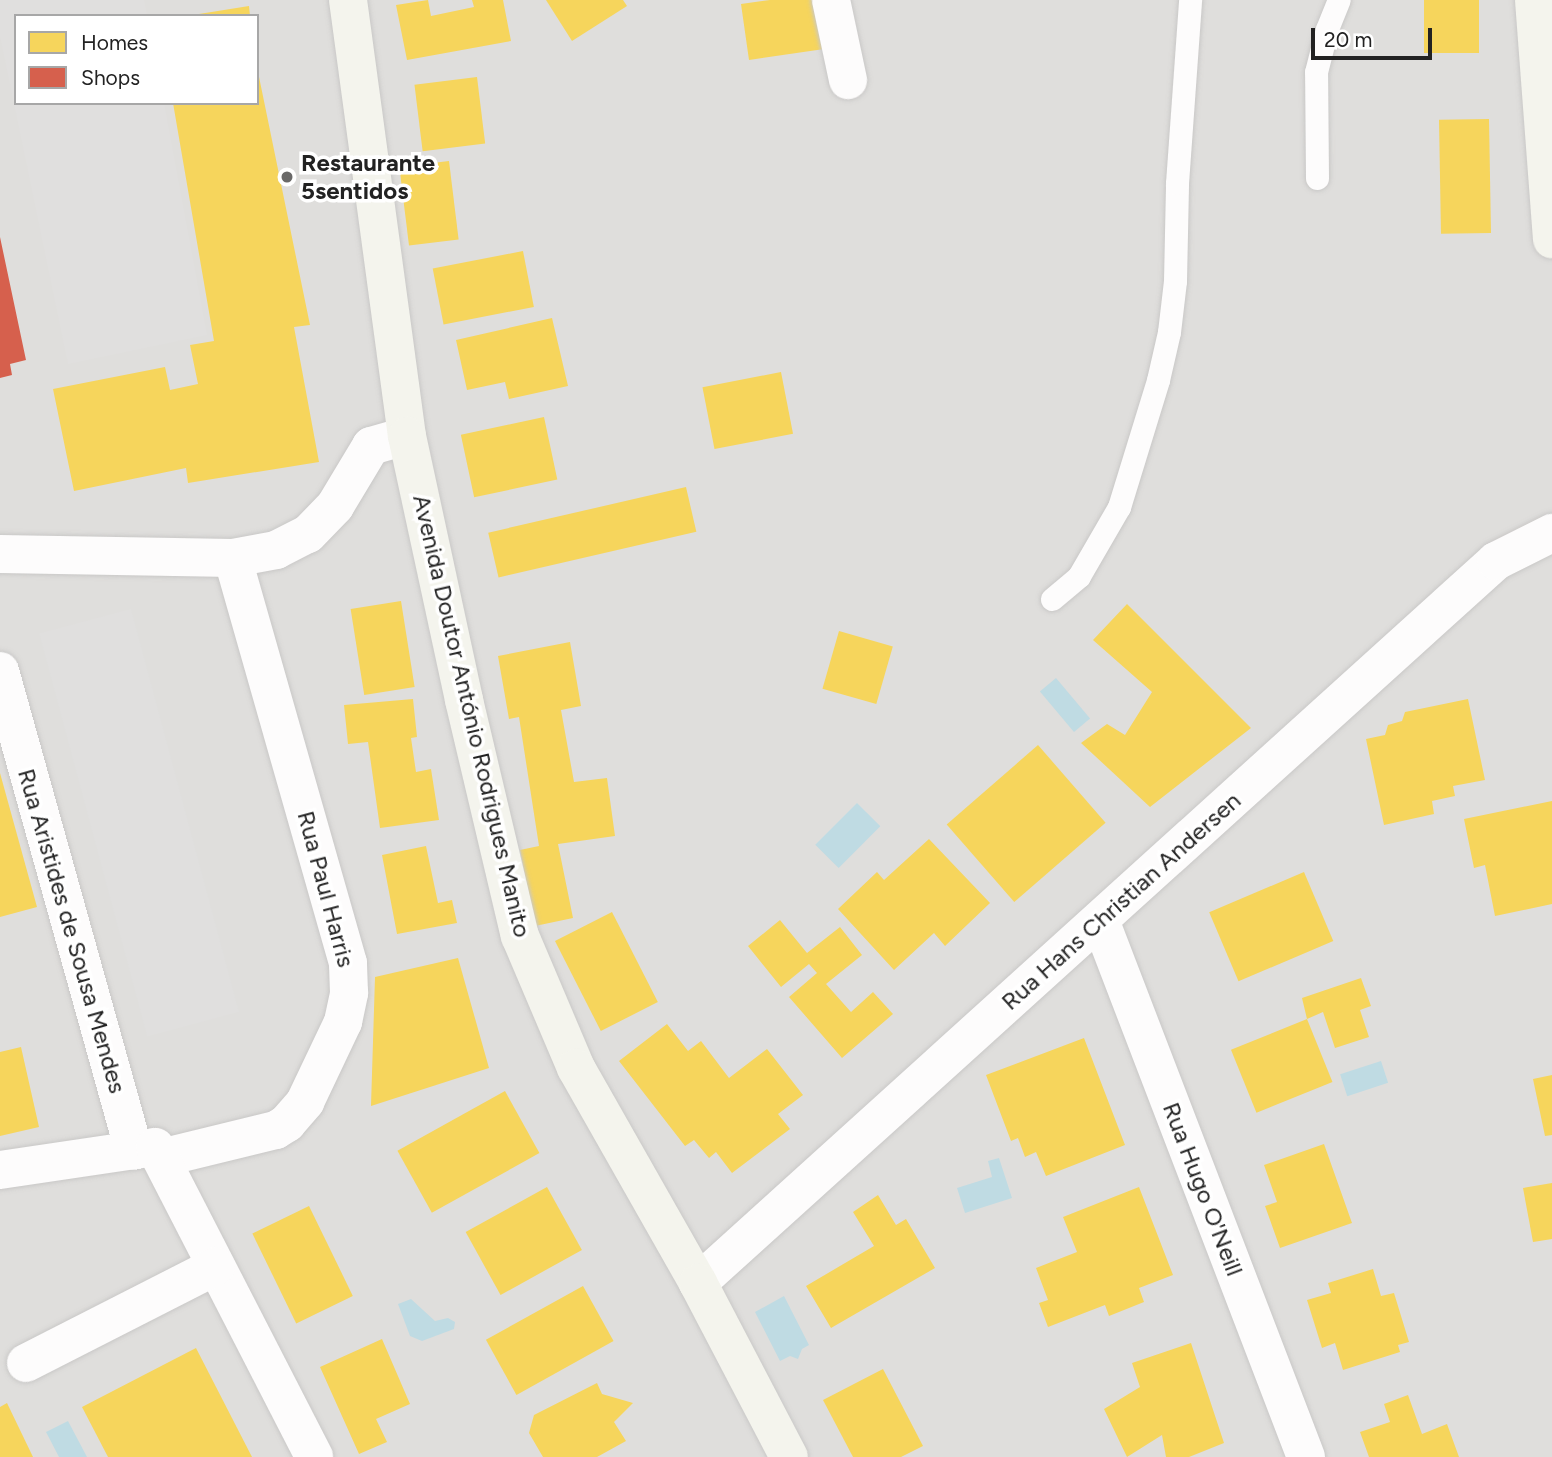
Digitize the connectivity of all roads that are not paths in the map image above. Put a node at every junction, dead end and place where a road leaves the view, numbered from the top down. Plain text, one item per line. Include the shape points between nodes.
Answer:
1 (348, 0) edge
2 (831, 0) edge
3 (1190, 0) edge
4 (1339, 0) edge
5 (1534, 0) edge
6 (849, 80) dead end
7 (1317, 178) dead end
8 (1552, 239) edge
9 (407, 436) junction
10 (1552, 533) edge
11 (0, 554) edge
12 (233, 558) junction
13 (1052, 599) dead end
14 (0, 671) edge
15 (1100, 920) junction
16 (150, 1152) junction
17 (0, 1170) edge
18 (216, 1266) junction
19 (698, 1283) junction
20 (26, 1363) dead end
21 (314, 1457) edge
22 (789, 1457) edge
23 (1306, 1457) edge

1 - 9 street, Avenida Doutor António Rodrigues Manito
2 - 6 street
3 - 13 lane via 1175,281 1158,380 1119,507 1079,576
4 - 7 lane via 1316,72
5 - 8 street
9 - 12 street via 371,446 335,506 308,534 276,550
9 - 19 street, Avenida Doutor António Rodrigues Manito via 520,936 576,1068
10 - 15 street, Rua Hans Christian Andersen via 1496,561
11 - 12 street
12 - 16 street, Rua Paul Harris via 348,963 349,993 338,1034 305,1102 287,1123 276,1130
14 - 16 street, Rua Aristides de Sousa Mendes
15 - 19 street, Rua Hans Christian Andersen
15 - 23 street, Rua Hugo O'Neill
16 - 17 street, Rua Paul Harris
16 - 18 street, Rua Aristides de Sousa Mendes
18 - 20 street
18 - 21 street, Rua Aristides de Sousa Mendes
19 - 22 street, Avenida Doutor António Rodrigues Manito

